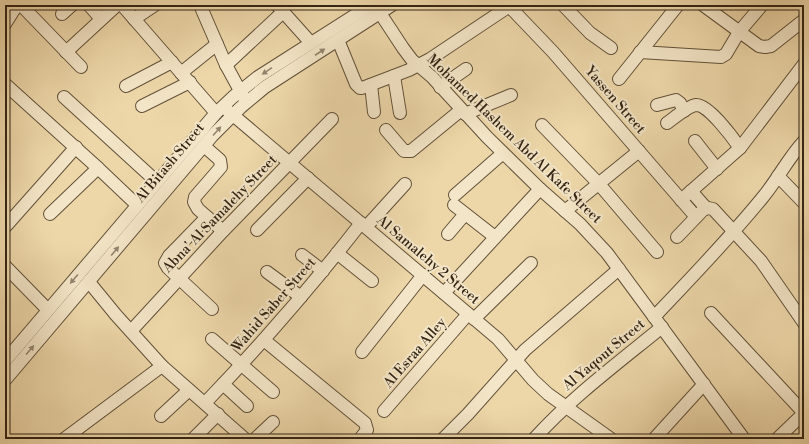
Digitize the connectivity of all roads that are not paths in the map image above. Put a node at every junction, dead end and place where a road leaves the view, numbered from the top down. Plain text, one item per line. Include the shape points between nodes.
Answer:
1 (17, 5) edge
2 (21, 5) edge
3 (72, 5) edge
4 (88, 5) edge
5 (117, 5) edge
6 (122, 5) edge
7 (155, 5) edge
8 (200, 5) edge
9 (392, 5) edge
10 (678, 5) edge
11 (703, 5) edge
12 (762, 5) edge
13 (509, 6) edge
14 (568, 7) edge
15 (280, 8) edge
16 (376, 9) edge
17 (62, 14) dead end
18 (101, 19) junction
19 (134, 19) junction
20 (804, 20) edge
21 (5, 24) edge
22 (739, 32) junction
23 (338, 40) junction
24 (311, 43) junction
25 (217, 44) junction
26 (611, 48) dead end
27 (66, 52) junction
28 (640, 52) junction
29 (172, 62) junction
30 (804, 64) edge
31 (226, 65) junction
32 (418, 66) junction
33 (80, 67) dead end
34 (466, 69) dead end
35 (394, 76) junction
36 (185, 78) junction
37 (619, 79) dead end
38 (5, 84) edge
39 (371, 85) junction
40 (126, 86) dead end
41 (440, 87) junction
42 (511, 95) dead end
43 (243, 96) junction
44 (64, 97) dead end
45 (142, 106) dead end
46 (657, 106) dead end
47 (684, 111) junction
48 (224, 112) junction
49 (374, 112) dead end
50 (463, 112) junction
51 (400, 113) dead end
52 (332, 119) dead end
53 (667, 123) dead end
54 (542, 125) dead end
55 (386, 130) dead end
56 (695, 141) dead end
57 (804, 141) edge
58 (204, 146) junction
59 (76, 147) junction
60 (740, 148) junction
61 (639, 151) junction
62 (503, 153) junction
63 (289, 163) junction
64 (98, 168) junction
65 (717, 169) junction
66 (778, 176) junction
67 (308, 178) junction
68 (157, 182) junction
69 (405, 184) dead end
70 (599, 184) junction
71 (540, 189) junction
72 (691, 191) junction
73 (681, 200) junction
74 (804, 203) edge
75 (706, 208) junction
76 (134, 209) junction
77 (565, 211) junction
78 (50, 214) dead end
79 (465, 214) junction
80 (207, 217) junction
81 (696, 217) junction
82 (140, 221) junction
83 (363, 225) junction
84 (5, 227) edge
85 (257, 230) dead end
86 (223, 231) junction
87 (734, 232) junction
88 (448, 234) dead end
89 (495, 237) junction
90 (677, 237) dead end
91 (657, 252) dead end
92 (337, 253) junction
93 (302, 255) dead end
94 (530, 263) dead end
95 (5, 266) edge
96 (619, 269) junction
97 (323, 271) junction
98 (267, 272) dead end
99 (423, 275) junction
100 (178, 278) junction
101 (372, 281) dead end
102 (89, 282) junction
103 (444, 293) junction
104 (301, 297) junction
105 (212, 309) dead end
106 (48, 310) junction
107 (711, 313) dead end
108 (471, 316) junction
109 (654, 317) junction
110 (804, 323) edge
111 (662, 327) junction
112 (131, 331) junction
113 (212, 340) dead end
114 (264, 340) junction
115 (362, 352) dead end
116 (7, 356) edge
117 (516, 359) junction
118 (242, 365) junction
119 (162, 366) junction
120 (5, 380) edge
121 (223, 384) junction
122 (704, 384) junction
123 (189, 390) junction
124 (273, 392) dead end
125 (205, 403) junction
126 (247, 406) dead end
127 (565, 407) junction
128 (384, 411) dead end
129 (804, 413) edge
130 (218, 414) junction
131 (160, 416) dead end
132 (273, 422) dead end
133 (738, 437) edge
134 (64, 439) edge
135 (193, 439) edge
136 (247, 439) edge
137 (360, 439) edge
138 (443, 439) edge
139 (534, 439) edge
140 (611, 439) edge
141 (654, 439) edge
142 (777, 439) edge

1 - 21 street
2 - 27 street
3 - 17 street
4 - 18 street
5 - 18 street
6 - 19 street, Al Samalehy 2 Street
7 - 19 street
8 - 25 street
9 - 16 street, Al Bitash Street
10 - 28 street
11 - 22 street
12 - 22 street
13 - 32 street
13 - 61 street, Yassen Street via 553,52
14 - 26 street via 590,33
15 - 24 street
15 - 31 street
16 - 23 street, Al Bitash Street
16 - 24 street, Al Bitash Street
16 - 32 street, Mohamed Hashem Abd Al Kafe Street
18 - 27 street
19 - 29 street, Al Samalehy 2 Street
20 - 22 street via 771,46 759,46
22 - 28 street via 721,58
23 - 39 street via 358,86 362,88
43 -> 23 street, Al Bitash Street via 265,87
24 -> 43 street, Al Bitash Street via 267,71
25 - 31 street
25 - 36 street
27 - 33 street
28 - 37 street
29 - 36 street, Al Samalehy 2 Street
29 - 40 street
30 - 60 street
31 - 43 street
32 - 35 street
32 - 41 street, Mohamed Hashem Abd Al Kafe Street
34 - 41 street
35 - 39 street
35 - 51 street
36 - 45 street
36 - 48 street, Al Samalehy 2 Street
38 - 59 street
39 - 49 street
41 - 50 street, Mohamed Hashem Abd Al Kafe Street
42 - 50 street
43 - 48 street, Al Bitash Street
44 - 68 street
46 - 47 street via 676,100
47 - 53 street
47 - 60 street via 695,105 704,107
58 -> 48 street, Al Bitash Street
48 - 63 street, Al Samalehy 2 Street
48 - 68 street, Al Bitash Street
50 - 55 street via 411,151 404,150
50 - 62 street, Mohamed Hashem Abd Al Kafe Street
52 - 63 street, Abna' Al Samalehy Street
54 - 70 street
56 - 65 street
57 - 66 street
58 - 80 street via 222,164 221,169 194,200 196,207
58 - 82 street, Al Bitash Street
59 - 64 street
59 - 84 street
60 - 65 street
61 - 70 street
61 - 73 street, Yassen Street
62 - 71 street, Mohamed Hashem Abd Al Kafe Street
62 - 79 street via 455,200
63 - 67 street, Al Samalehy 2 Street
63 - 86 street, Abna' Al Samalehy Street
64 - 76 street
64 - 78 street
65 - 72 street
66 - 74 street
66 - 87 street
67 - 83 street, Al Samalehy 2 Street
67 - 85 street
68 - 76 street, Al Bitash Street
69 - 83 street, Wahid Saber Street
70 - 77 street
70 - 91 street
71 - 77 street, Mohamed Hashem Abd Al Kafe Street
71 - 89 street
72 - 73 street
72 - 75 street
73 - 81 street, Yassen Street
75 - 81 street
75 - 87 street via 713,209
76 - 82 street
76 -> 106 street, Al Bitash Street
77 - 96 street, Mohamed Hashem Abd Al Kafe Street via 594,238
79 - 88 street
79 - 89 street
80 - 86 street
80 - 100 street via 166,259 165,263
81 - 90 street
102 -> 82 street, Al Bitash Street
83 - 92 street, Wahid Saber Street
83 - 99 street, Al Samalehy 2 Street
86 - 100 street, Abna' Al Samalehy Street
87 - 109 street
87 - 110 street via 761,261
89 - 103 street
92 - 97 street, Wahid Saber Street
92 - 101 street
93 - 97 street
94 - 108 street, Al Esraa Alley
95 - 106 street
96 - 109 street, Mohamed Hashem Abd Al Kafe Street
96 - 117 street
97 - 104 street, Wahid Saber Street
98 - 104 street
99 - 103 street, Al Samalehy 2 Street
99 - 115 street
100 - 105 street
100 - 112 street, Abna' Al Samalehy Street
102 - 112 street
120 -> 102 street, Al Bitash Street
103 - 108 street, Al Samalehy 2 Street
104 - 114 street, Wahid Saber Street
106 - 116 street, Al Bitash Street
107 - 129 street
108 - 117 street, Al Samalehy 2 Street
108 - 128 street, Al Esraa Alley
109 - 111 street, Mohamed Hashem Abd Al Kafe Street
111 - 122 street, Mohamed Hashem Abd Al Kafe Street
111 - 127 street, Al Yaqout Street
112 - 119 street
113 - 118 street
114 - 118 street, Wahid Saber Street
114 - 137 street via 365,423 367,430
117 - 127 street, Al Samalehy 2 Street via 540,387
117 - 138 street
118 - 121 street, Wahid Saber Street
118 - 124 street
119 - 123 street
119 - 134 street
121 - 125 street, Wahid Saber Street
121 - 126 street
122 - 133 street, Mohamed Hashem Abd Al Kafe Street
122 - 141 street
123 - 125 street
123 - 131 street
125 - 130 street
127 - 139 street, Al Yaqout Street
127 - 140 street, Al Samalehy 2 Street
129 - 142 street
130 - 135 street
130 - 136 street
132 - 136 street

